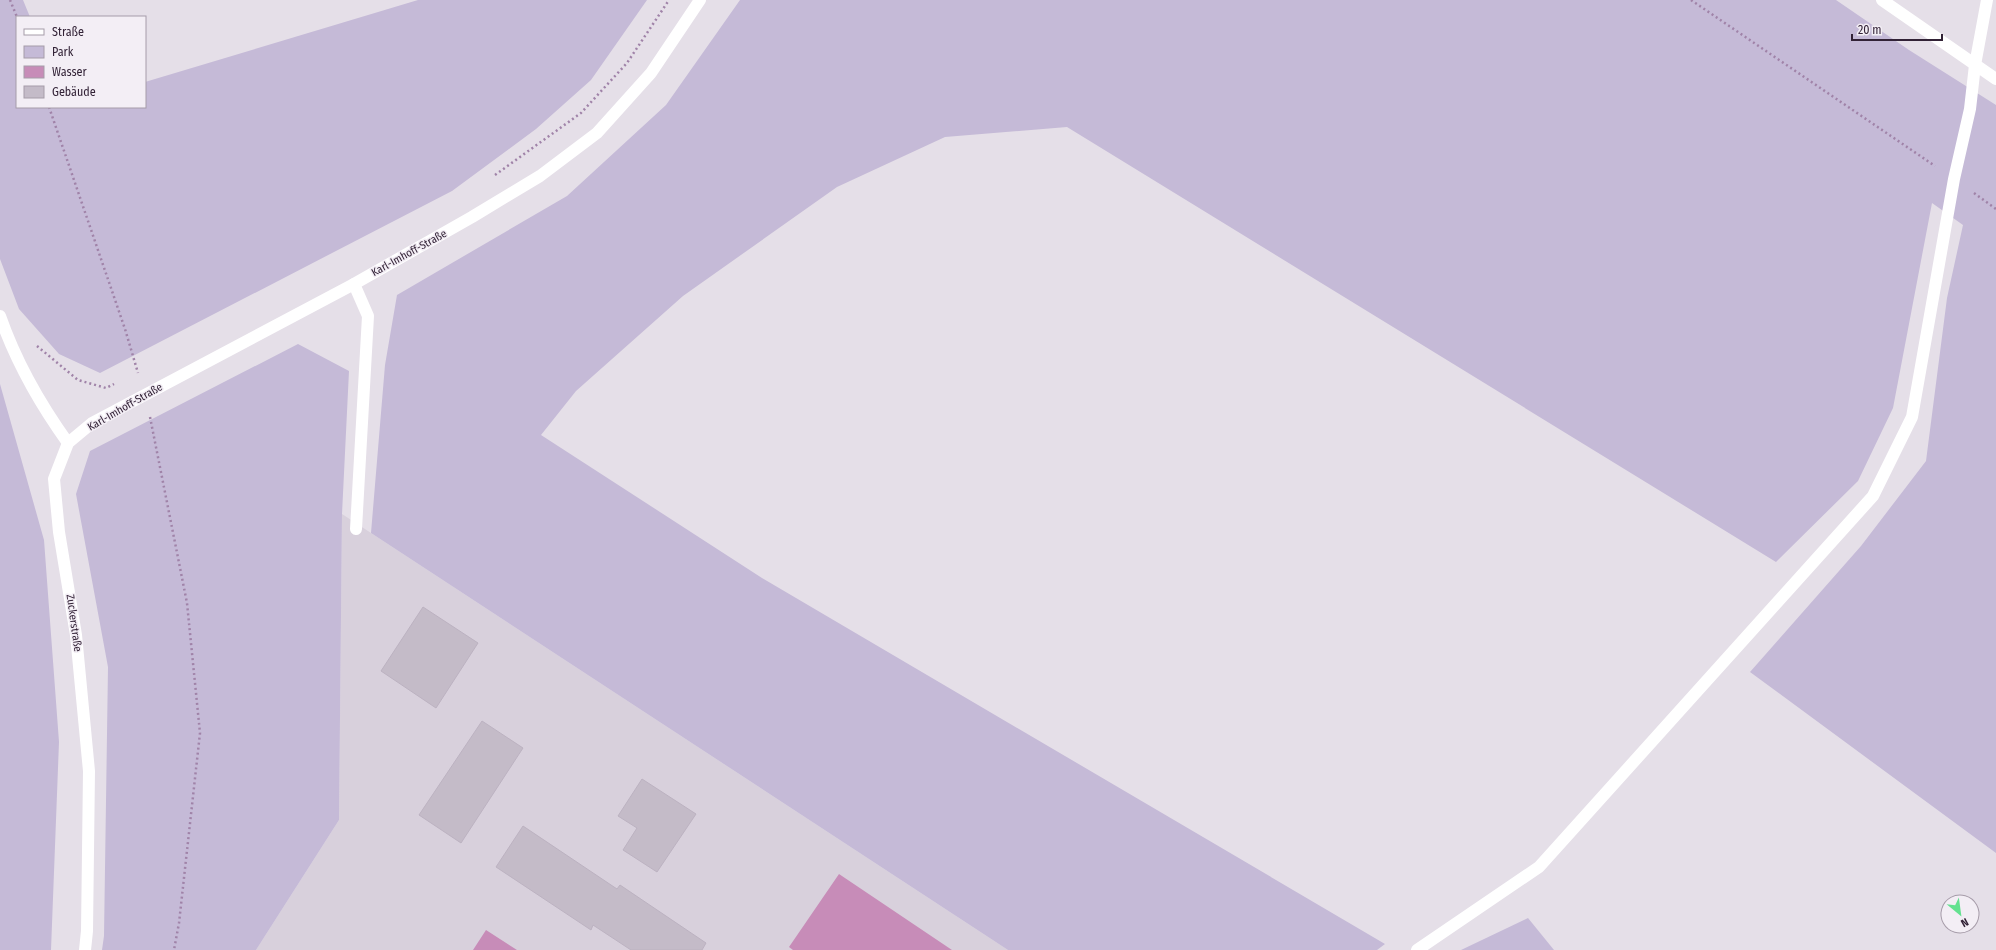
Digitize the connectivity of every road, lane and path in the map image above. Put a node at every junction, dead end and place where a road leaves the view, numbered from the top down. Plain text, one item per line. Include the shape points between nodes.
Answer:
1 (10, 0) edge
2 (668, 0) edge
3 (700, 0) edge
4 (1691, 0) edge
5 (1882, 0) edge
6 (1987, 0) edge
7 (17, 16) edge
8 (1975, 65) junction
9 (1996, 79) edge
10 (49, 108) edge
11 (494, 176) dead end
12 (1954, 179) junction
13 (1996, 209) edge
14 (354, 284) junction
15 (0, 316) edge
16 (8, 339) junction
17 (145, 369) dead end
18 (138, 372) junction
19 (132, 376) dead end
20 (119, 382) dead end
21 (145, 395) junction
22 (68, 443) junction
23 (356, 529) dead end
24 (85, 950) edge
25 (174, 950) edge
26 (1417, 950) edge

1 - 7 path
2 - 11 path via 627,63 581,113
3 - 14 street, Karl-Imhoff-Straße via 652,73 597,133 540,176
4 - 12 path
5 - 8 street
6 - 8 street
8 - 9 street
8 - 12 street via 1970,109
10 - 18 path
12 - 13 path
12 - 26 street via 1912,417 1873,496 1539,867
14 - 21 street, Karl-Imhoff-Straße
14 - 23 street via 368,316
15 - 16 street
16 - 20 path via 25,335 78,380 106,388
16 - 22 street via 42,406
17 - 18 path
18 - 19 path
18 - 21 path
21 - 22 street, Karl-Imhoff-Straße via 92,423
21 - 25 path via 187,603 200,733
22 - 24 street, Zuckerstraße via 54,479 59,532 76,635 89,771

